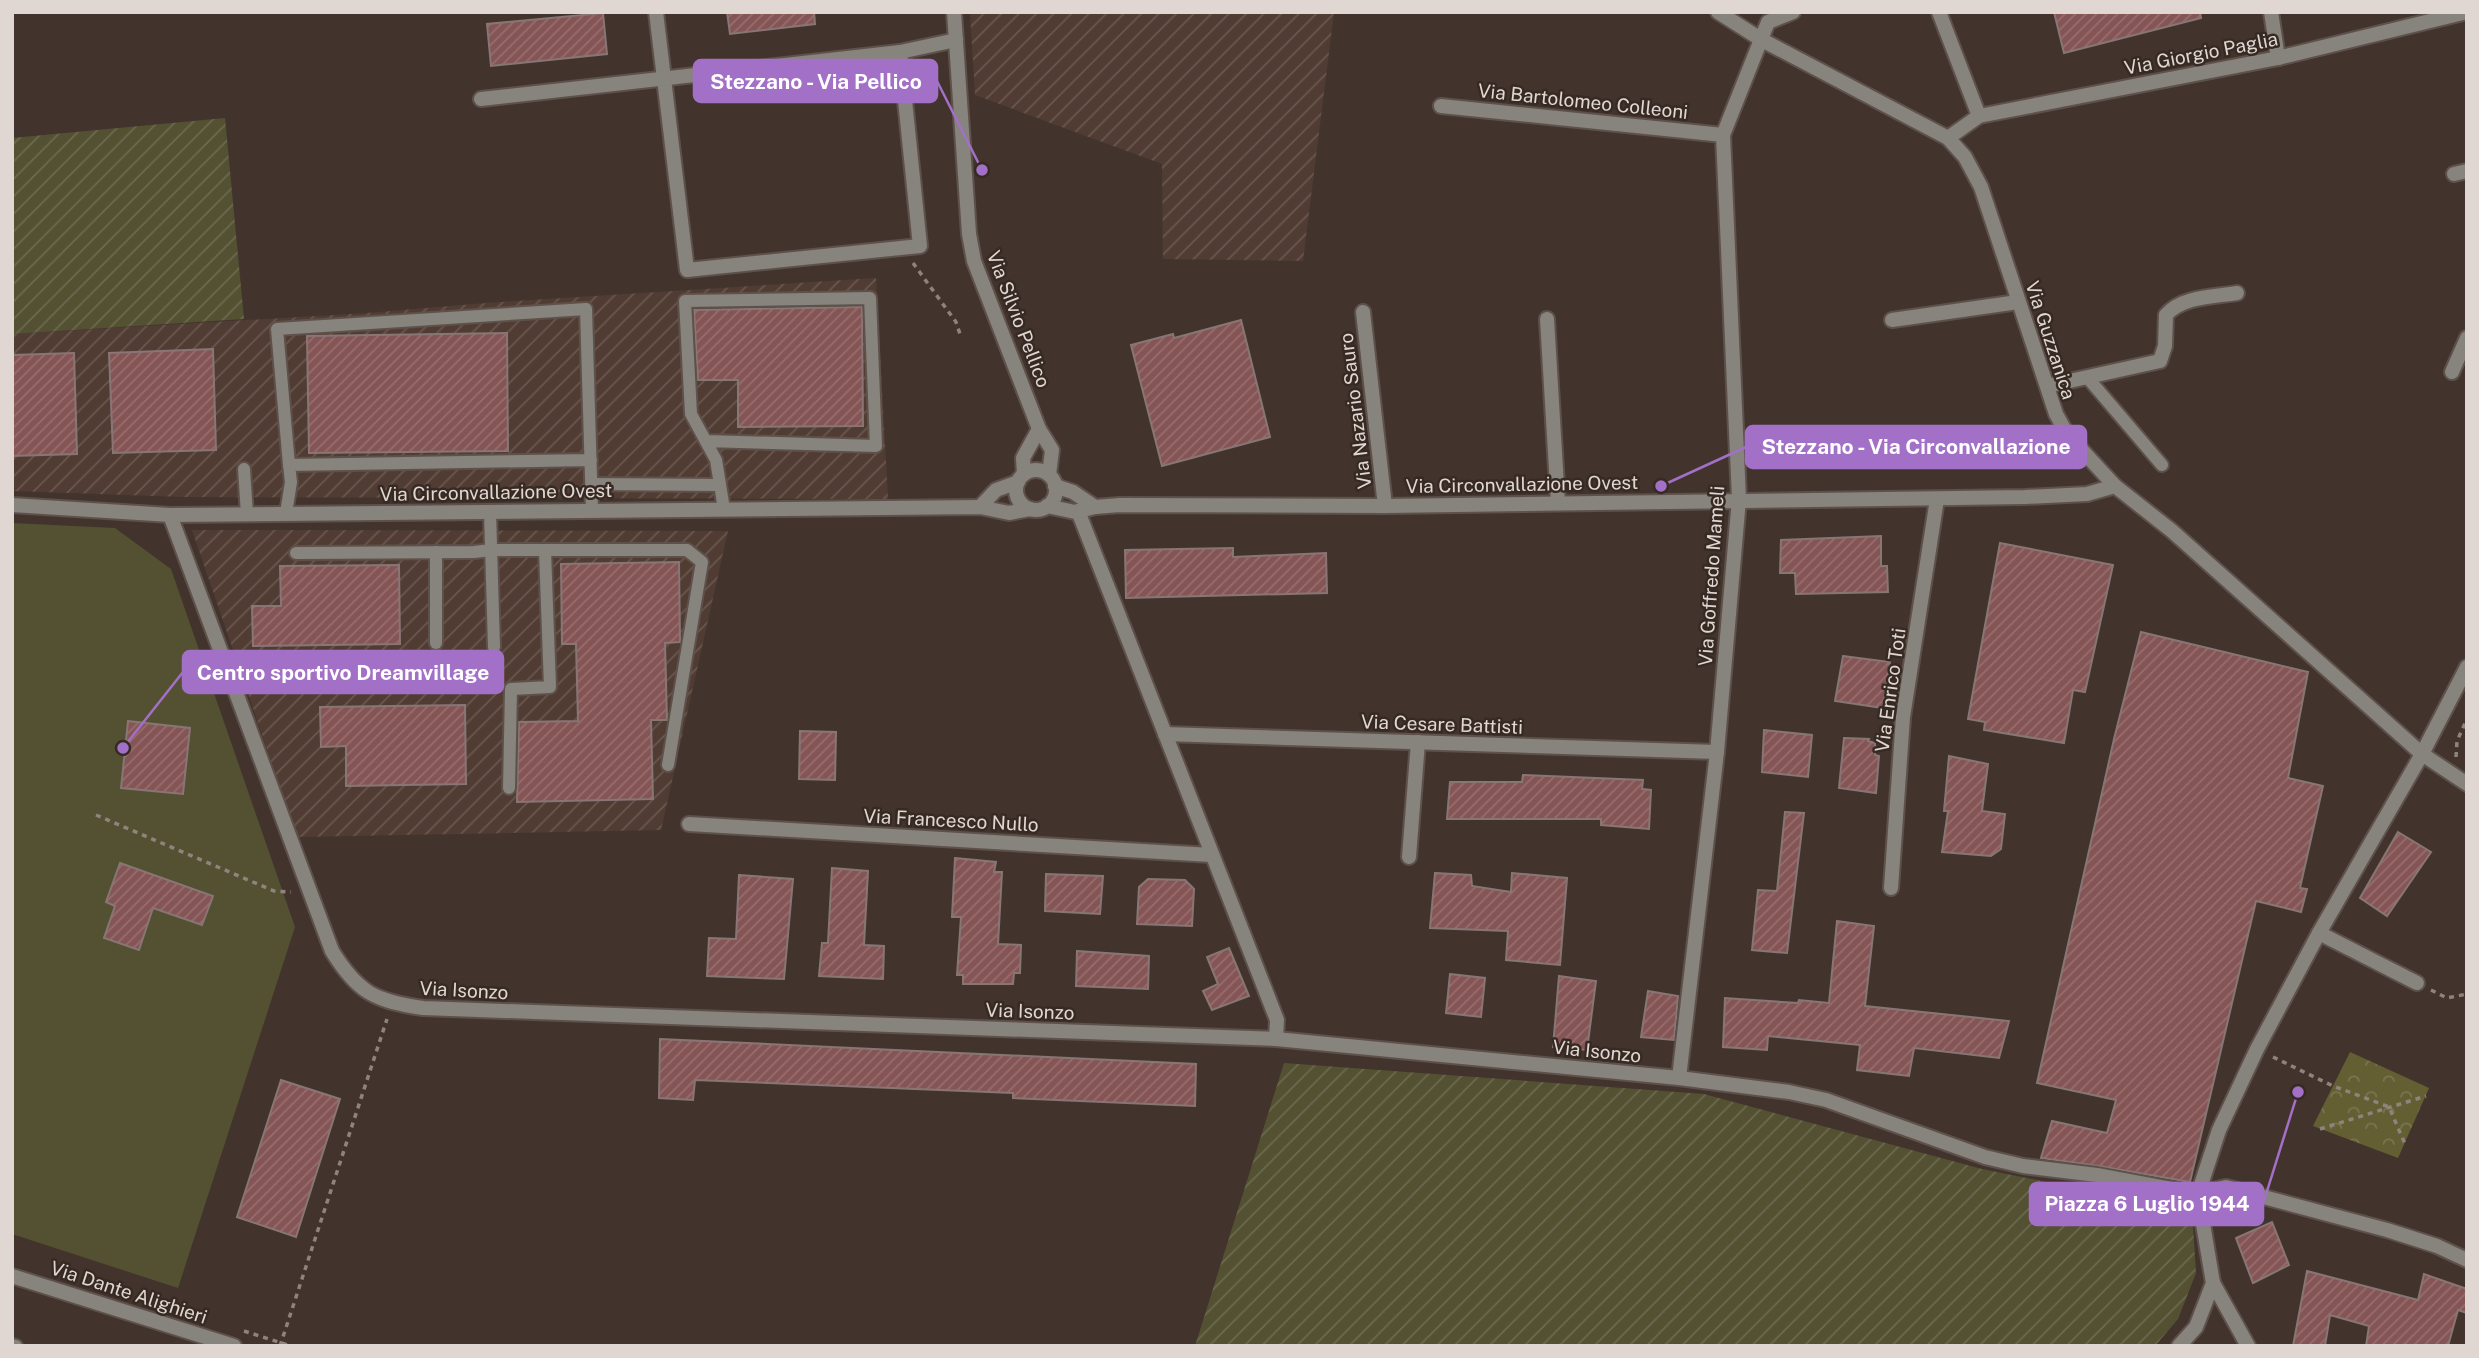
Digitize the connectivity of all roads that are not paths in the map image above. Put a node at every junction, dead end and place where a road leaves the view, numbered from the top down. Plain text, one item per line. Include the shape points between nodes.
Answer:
1 (656, 12) edge
2 (954, 12) edge
3 (1718, 12) edge
4 (1793, 12) edge
5 (1939, 12) edge
6 (2271, 12) edge
7 (2467, 12) edge
8 (956, 40) junction
9 (1762, 40) junction
10 (900, 52) junction
11 (2278, 58) junction
12 (663, 80) junction
13 (481, 99) dead end
14 (1441, 106) dead end
15 (1979, 116) junction
16 (1723, 135) junction
17 (1948, 138) junction
18 (2237, 293) dead end
19 (2018, 302) junction
20 (1363, 313) dead end
21 (1547, 319) dead end
22 (1892, 320) dead end
23 (2467, 338) edge
24 (2452, 372) dead end
25 (2087, 377) junction
26 (2047, 386) junction
27 (1039, 429) junction
28 (708, 441) junction
29 (591, 460) junction
30 (289, 465) junction
31 (2162, 465) dead end
32 (244, 469) dead end
33 (1021, 478) junction
34 (1052, 481) junction
35 (592, 484) junction
36 (720, 485) junction
37 (2115, 486) junction
38 (1739, 499) junction
39 (1937, 499) junction
40 (1558, 503) junction
41 (12, 505) edge
42 (1047, 506) junction
43 (1385, 506) junction
44 (980, 507) junction
45 (1096, 507) junction
46 (724, 509) junction
47 (1030, 509) junction
48 (592, 511) junction
49 (1078, 511) junction
50 (490, 512) junction
51 (286, 513) junction
52 (170, 514) junction
53 (247, 514) junction
54 (491, 550) junction
55 (545, 551) junction
56 (436, 552) junction
57 (296, 553) dead end
58 (436, 643) dead end
59 (494, 648) dead end
60 (2467, 667) edge
61 (1166, 734) junction
62 (1418, 742) junction
63 (1717, 752) junction
64 (2423, 754) junction
65 (668, 765) dead end
66 (2461, 780) edge
67 (509, 788) dead end
68 (689, 824) dead end
69 (1211, 855) junction
70 (1409, 857) dead end
71 (1891, 887) dead end
72 (2319, 933) junction
73 (2417, 983) road end
74 (1276, 1039) junction
75 (1679, 1079) junction
76 (2198, 1195) junction
77 (2467, 1260) edge
78 (12, 1276) edge
79 (2213, 1283) junction
80 (234, 1346) edge
81 (2179, 1346) edge
82 (2248, 1346) edge

1 - 12 street
2 - 8 street, Via Silvio Pellico
3 - 9 street, Via Guzzanica
4 - 9 street, Via Goffredo Mameli via 1768,22
5 - 15 street
6 - 11 street
7 - 11 street, Via Giorgio Paglia
8 - 10 street
8 - 27 street, Via Silvio Pellico via 974,261
9 - 16 street, Via Goffredo Mameli
9 - 17 street, Via Guzzanica
10 - 12 street
10 - 12 street via 920,246 687,270
11 - 15 street, Via Giorgio Paglia
12 - 13 street
14 - 16 street, Via Bartolomeo Colleoni
15 - 17 street, Via Giorgio Paglia
16 - 38 street, Via Goffredo Mameli
17 - 19 street, Via Guzzanica via 1981,187
18 - 25 street via 2180,303 2170,310 2161,361
19 - 22 street
19 - 26 street, Via Guzzanica
20 - 43 street, Via Nazario Sauro
21 - 40 street
23 - 24 street
25 - 26 street
25 - 31 lane
26 - 37 street, Via Guzzanica via 2067,434
27 - 33 street via 1023,458
27 - 34 street, Via Silvio Pellico via 1052,450
28 - 28 lane via 691,414 685,301 870,298 876,446
28 - 36 lane
29 - 30 lane
29 - 30 lane via 586,309 277,329
29 - 35 lane
30 - 51 lane
32 - 53 lane
33 - 34 street via 1037,471
33 - 44 street via 996,490
33 - 47 street via 1018,498
34 - 42 street via 1054,498
34 - 45 street
35 - 36 lane
35 - 48 lane
36 - 46 lane
37 - 39 street, Via Circonvallazione Ovest via 2087,494
37 - 64 street, Via Guzzanica
38 - 39 street, Via Circonvallazione Ovest
38 - 40 street, Via Circonvallazione Ovest
38 - 63 street, Via Goffredo Mameli
39 - 71 street, Via Enrico Toti via 1903,717
40 - 43 street, Via Circonvallazione Ovest
41 - 52 street, Via Circonvallazione Ovest
42 - 47 street
42 - 49 street, Via Circonvallazione Ovest
43 - 45 street, Via Circonvallazione Ovest
44 - 46 street, Via Circonvallazione Ovest
44 - 47 street, Via Circonvallazione Ovest via 1009,513
45 - 49 street, Via Circonvallazione Ovest
46 - 48 street, Via Circonvallazione Ovest
48 - 50 street, Via Circonvallazione Ovest
49 - 61 street
50 - 51 street, Via Circonvallazione Ovest
50 - 54 lane
51 - 53 street, Via Circonvallazione Ovest
52 - 53 street, Via Circonvallazione Ovest
52 - 74 street, Via Isonzo via 332,951 347,975 392,1004 423,1009
54 - 55 lane
54 - 56 lane
54 - 59 lane
55 - 65 lane via 687,550 702,562
55 - 67 lane via 550,687 511,689
56 - 57 lane
56 - 58 lane
60 - 64 street
61 - 62 street, Via Cesare Battisti
61 - 69 street
62 - 63 street, Via Cesare Battisti
62 - 70 street
63 - 75 street, Via Goffredo Mameli
64 - 66 street, Via Guzzanica
64 - 72 street
68 - 69 street, Via Francesco Nullo
69 - 74 street via 1277,1020
72 - 73 street
72 - 76 street via 2219,1130
74 - 75 street, Via Isonzo
75 - 76 street, Via Isonzo via 1826,1100 1985,1157
76 - 77 street via 2226,1187 2387,1230
76 - 79 street
78 - 80 street, Via Dante Alighieri
79 - 81 street via 2196,1327
79 - 82 street

